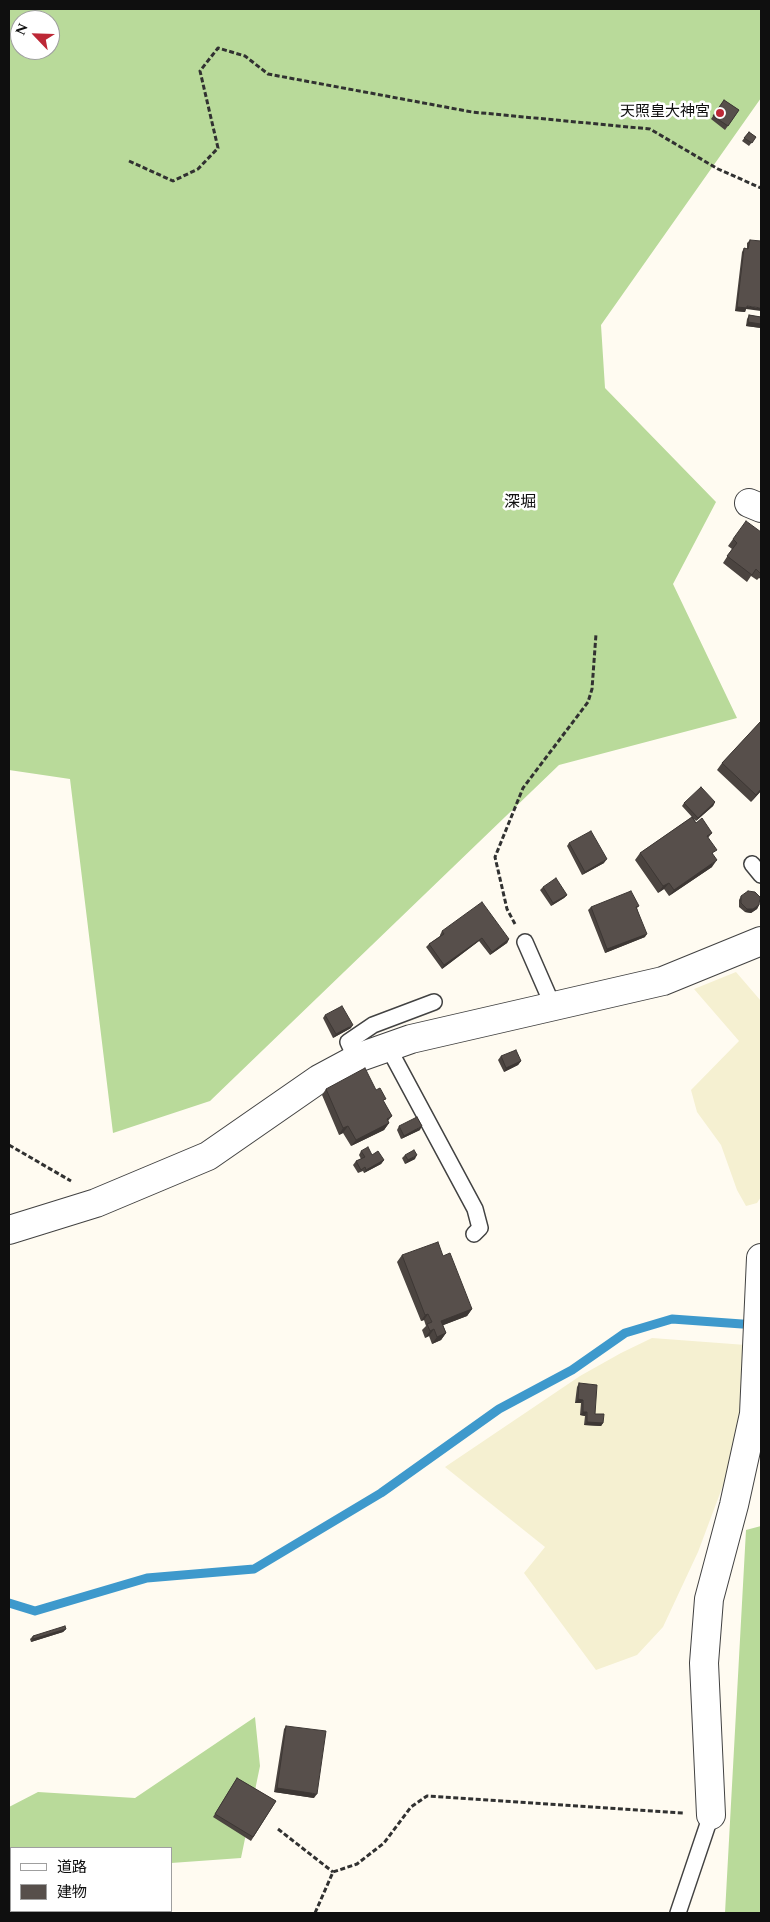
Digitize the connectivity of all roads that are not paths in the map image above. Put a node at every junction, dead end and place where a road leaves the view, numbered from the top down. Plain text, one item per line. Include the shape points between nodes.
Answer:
1 (761, 940) edge
2 (525, 942) road end
3 (434, 1002) dead end
4 (552, 1012) junction
5 (388, 1047) junction
6 (356, 1059) junction
7 (9, 1230) edge
8 (474, 1234) dead end
9 (761, 1258) edge
10 (711, 1815) joint
11 (678, 1913) edge

1 - 4 street via 663,981
2 - 4 lane
3 - 6 lane via 373,1025 348,1042
4 - 5 street via 411,1039
5 - 6 street
5 - 8 lane via 475,1210 480,1228
6 - 7 street via 319,1079 208,1156 96,1203
9 - 10 street via 754,1414 709,1599 704,1664
10 - 11 lane

